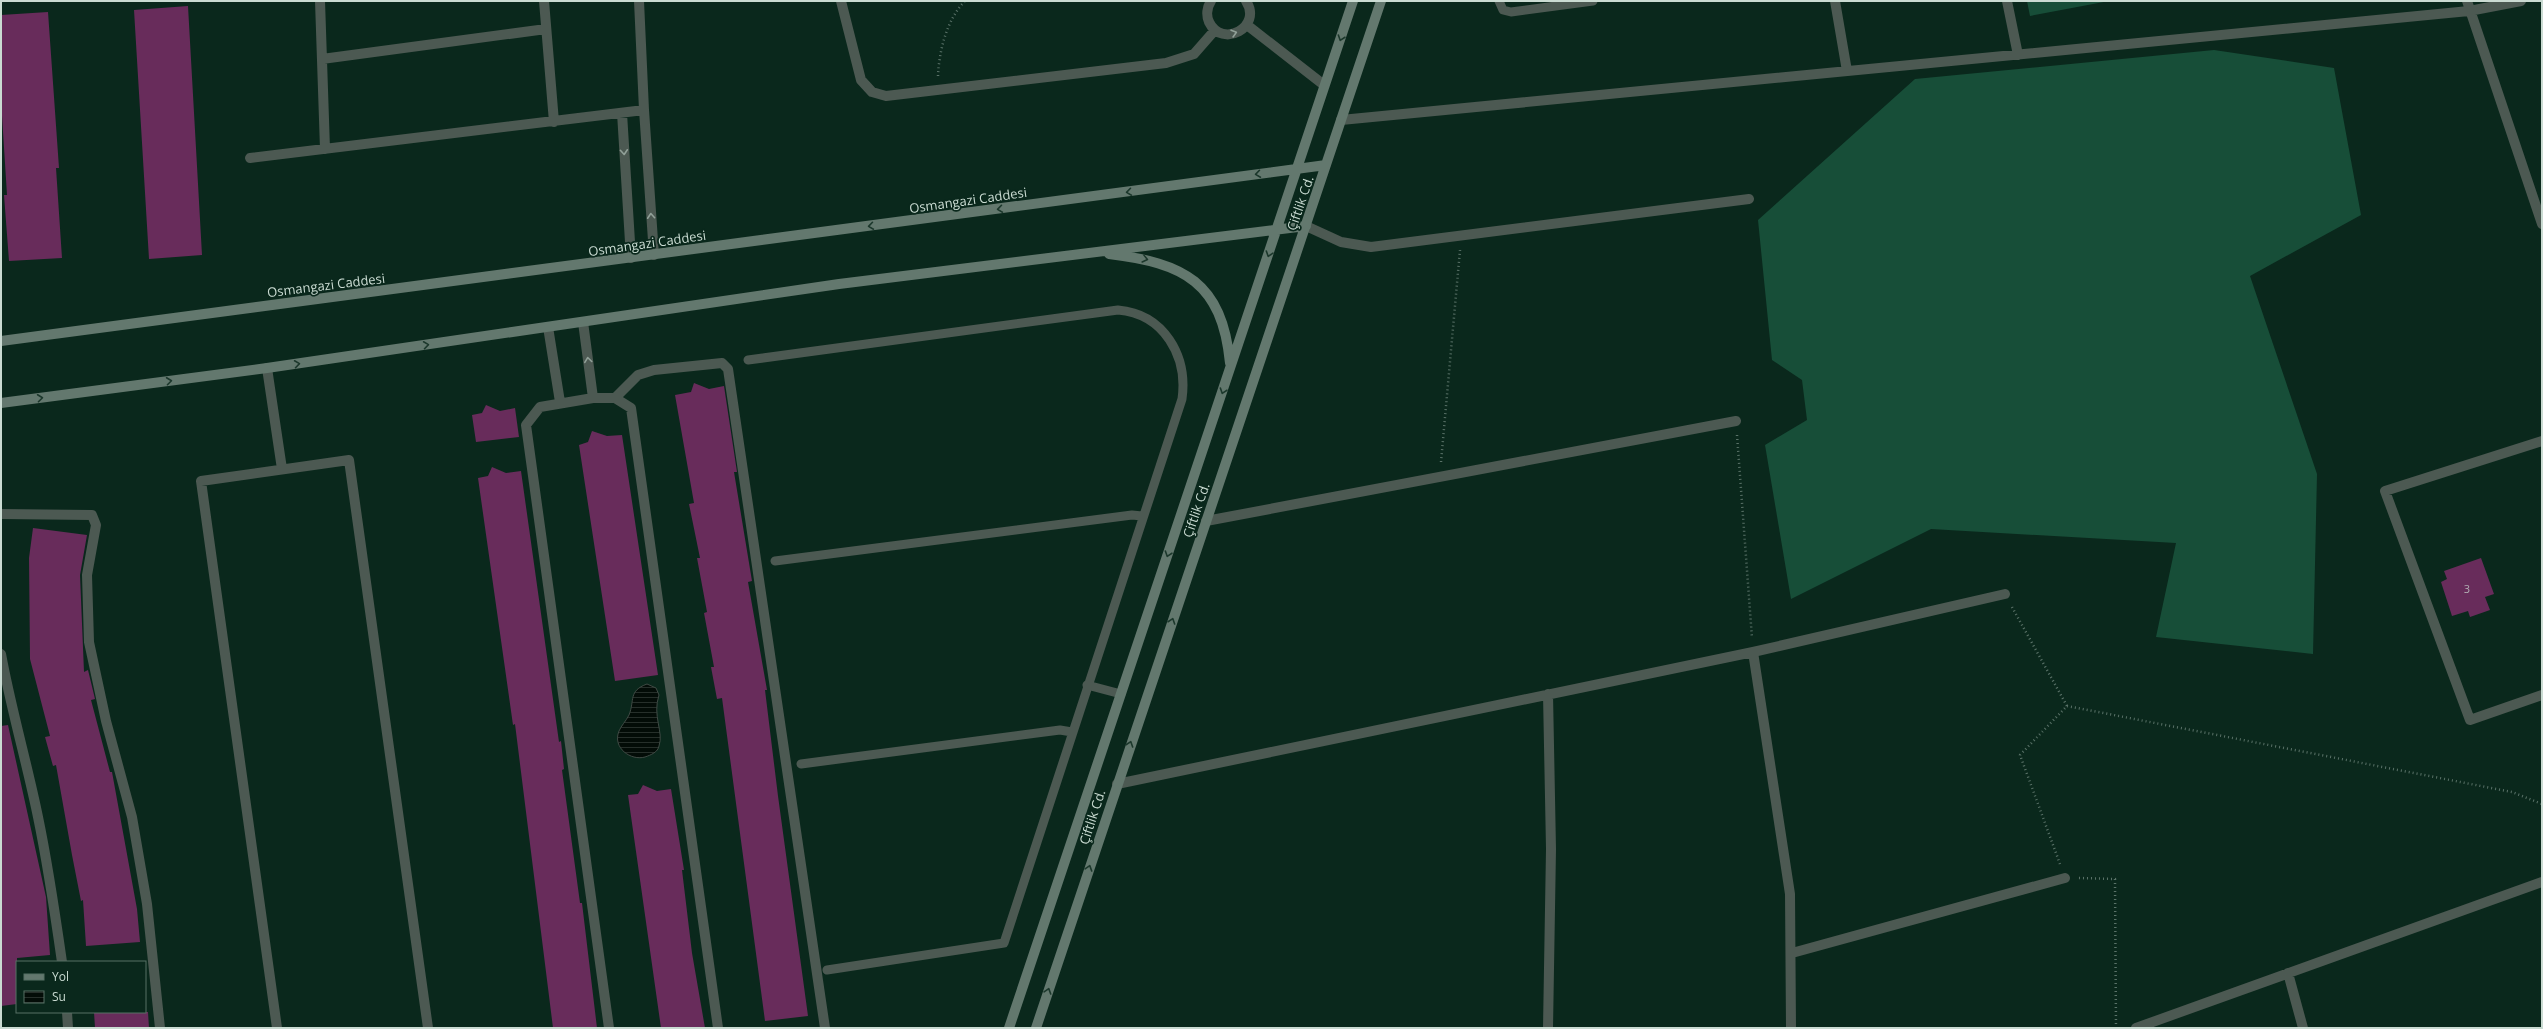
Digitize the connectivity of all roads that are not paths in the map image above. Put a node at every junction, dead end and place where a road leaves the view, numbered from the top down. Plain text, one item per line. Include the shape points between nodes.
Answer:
1 (320, 1) edge
2 (544, 1) edge
3 (639, 1) edge
4 (841, 1) edge
5 (1211, 1) edge
6 (1246, 1) edge
7 (1353, 1) edge
8 (1381, 1) edge
9 (1499, 1) edge
10 (1593, 1) edge
11 (1835, 1) edge
12 (2008, 1) edge
13 (2467, 1) edge
14 (2521, 1) edge
15 (2470, 11) junction
16 (1247, 25) junction
17 (546, 29) junction
18 (1216, 30) junction
19 (2018, 55) junction
20 (322, 59) junction
21 (1848, 71) junction
22 (1324, 85) junction
23 (644, 110) junction
24 (622, 113) junction
25 (1341, 120) junction
26 (554, 122) junction
27 (325, 150) junction
28 (250, 158) dead end
29 (1326, 166) junction
30 (1297, 169) junction
31 (1749, 199) dead end
32 (2542, 224) edge
33 (1306, 226) junction
34 (1277, 229) junction
35 (1093, 252) junction
36 (654, 255) junction
37 (631, 258) junction
38 (583, 322) junction
39 (548, 327) junction
40 (1, 341) edge
41 (748, 360) dead end
42 (267, 368) junction
43 (1231, 368) junction
44 (593, 398) junction
45 (615, 398) junction
46 (560, 402) junction
47 (1, 403) edge
48 (1736, 421) road end
49 (2542, 441) edge
50 (282, 469) junction
51 (1, 514) edge
52 (1142, 516) junction
53 (1206, 521) junction
54 (775, 561) dead end
55 (2005, 594) road end
56 (1753, 652) junction
57 (1, 654) edge
58 (1087, 685) junction
59 (1121, 694) junction
60 (1548, 694) junction
61 (2542, 695) edge
62 (1072, 732) junction
63 (802, 764) dead end
64 (1117, 784) junction
65 (2065, 878) road end
66 (2542, 882) edge
67 (1792, 953) junction
68 (62, 961) edge
69 (827, 970) dead end
70 (2288, 973) junction
71 (67, 1013) edge
72 (68, 1028) edge
73 (160, 1028) edge
74 (277, 1028) edge
75 (428, 1028) edge
76 (609, 1028) edge
77 (718, 1028) edge
78 (825, 1028) edge
79 (1009, 1028) edge
80 (1036, 1028) edge
81 (1548, 1028) edge
82 (1791, 1028) edge
83 (2136, 1028) edge
84 (2303, 1028) edge

1 - 20 street
2 - 17 street
3 - 23 street
4 - 18 street via 861,80 872,92 886,96 1166,63 1194,54
5 - 18 street via 1207,18
6 - 16 street via 1250,11
7 -> 22 street, Çiftlik Cd.
8 - 25 street, Çiftlik Cd.
9 - 10 lane via 1506,12
11 - 21 street
12 - 19 street
13 - 15 street
14 - 15 street
15 - 19 street
15 - 32 street
18 -> 16 street via 1222,34 1236,34
16 - 22 street
17 - 20 street
17 - 26 street
19 - 21 street
20 - 27 street
21 - 25 street
22 - 30 street, Çiftlik Cd.
23 - 24 street
36 -> 23 street
24 - 26 street
24 -> 37 street
25 - 29 street, Çiftlik Cd.
26 - 27 street
27 - 28 street
29 - 30 street, Osmangazi Caddesi
29 - 33 street, Çiftlik Cd.
30 - 34 street, Çiftlik Cd.
30 -> 36 street, Osmangazi Caddesi
31 - 33 street via 1371,247 1341,242
33 - 34 street
33 - 53 street, Çiftlik Cd.
34 - 35 street
34 -> 43 street, Çiftlik Cd.
35 - 38 street via 839,284
35 -> 43 street via 1142,258 1170,266 1197,282 1214,302 1224,324
36 - 37 street, Osmangazi Caddesi
37 - 40 street, Osmangazi Caddesi
38 - 39 street
44 -> 38 street
42 -> 39 street
39 - 46 street
41 - 52 lane via 1118,310 1140,314 1155,324 1171,341 1181,363 1183,387 1182,399
47 -> 42 street
42 - 50 street
43 -> 59 street, Çiftlik Cd.
44 - 45 street
44 - 46 street
45 - 77 street via 631,408
45 - 78 street via 638,375 654,370 722,363 728,369
46 - 76 street via 540,407 526,425
48 - 53 street
49 - 61 street via 2385,491 2470,720
50 - 74 street via 200,481
50 - 75 street via 349,460
51 - 73 street via 92,515 96,525 87,575 89,642 106,721 132,817 147,904
52 - 54 lane via 1132,515
52 - 58 lane
64 -> 53 street, Çiftlik Cd.
55 - 56 street
56 - 60 street
56 - 67 street via 1790,894
57 - 68 street via 38,816
58 - 59 lane
58 - 62 lane
59 - 79 street, Çiftlik Cd.
60 - 64 street
60 - 81 street via 1551,849
62 - 63 lane via 1060,730
62 - 69 lane via 1004,943
80 -> 64 street, Çiftlik Cd.
65 - 67 street
66 - 70 street
67 - 82 street
70 - 83 street
70 - 84 street
71 - 72 street

